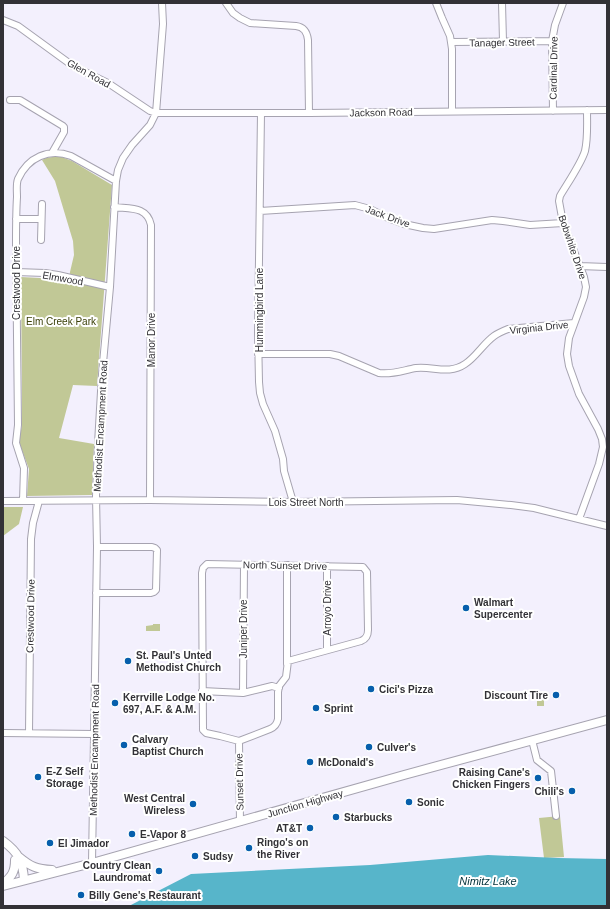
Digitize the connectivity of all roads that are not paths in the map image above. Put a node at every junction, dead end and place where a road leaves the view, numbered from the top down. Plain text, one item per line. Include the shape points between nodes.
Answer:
1 (162, 3) edge
2 (226, 3) edge
3 (436, 3) edge
4 (502, 3) edge
5 (563, 3) edge
6 (3, 20) edge
7 (552, 41) junction
8 (451, 42) junction
9 (503, 42) junction
10 (10, 100) dead end
11 (587, 110) junction
12 (607, 110) edge
13 (452, 111) junction
14 (553, 111) junction
15 (156, 113) junction
16 (261, 113) junction
17 (308, 113) junction
18 (52, 153) junction
19 (116, 181) junction
20 (42, 204) dead end
21 (114, 207) junction
22 (260, 211) junction
23 (16, 219) junction
24 (41, 219) junction
25 (563, 223) junction
26 (41, 240) dead end
27 (579, 266) junction
28 (607, 267) edge
29 (16, 272) junction
30 (110, 287) junction
31 (574, 323) junction
32 (258, 354) junction
33 (150, 500) junction
34 (3, 501) edge
35 (22, 501) junction
36 (39, 501) junction
37 (96, 501) junction
38 (293, 502) junction
39 (579, 519) junction
40 (607, 526) edge
41 (97, 547) junction
42 (244, 564) junction
43 (287, 565) junction
44 (327, 566) junction
45 (96, 593) junction
46 (327, 650) junction
47 (287, 666) junction
48 (279, 688) junction
49 (202, 691) junction
50 (243, 693) junction
51 (607, 720) edge
52 (3, 732) edge
53 (28, 732) junction
54 (94, 734) junction
55 (532, 740) junction
56 (239, 742) junction
57 (556, 816) dead end
58 (240, 822) junction
59 (4, 842) edge
60 (16, 857) junction
61 (92, 863) junction
62 (59, 871) junction
63 (24, 880) junction
64 (3, 885) edge

1 - 15 street, Methodist Encampment Road via 163,24
2 - 17 street via 233,13 250,23 296,26 306,30
3 - 8 street
4 - 9 street
5 - 7 street, Cardinal Drive
6 - 15 street, Glen Road via 18,26 73,66 108,83
7 - 9 street, Tanager Street
7 - 14 street, Cardinal Drive
8 - 9 street, Tanager Street
8 - 13 street
10 - 18 street via 20,100 63,126 64,132
11 - 12 street, Jackson Road
11 - 14 street, Jackson Road
11 - 25 street, Bobwhite Drive via 587,141 584,152 560,196
13 - 14 street, Jackson Road
13 - 17 street, Jackson Road
15 - 16 street, Jackson Road
15 - 19 street, Methodist Encampment Road via 123,158
16 - 17 street, Jackson Road
16 - 22 street, Hummingbird Lane
18 - 19 street, Crestwood Drive via 71,156
18 - 23 street, Crestwood Drive via 33,159 26,165 17,181
19 - 21 street, Methodist Encampment Road
20 - 24 street
21 - 30 street, Methodist Encampment Road
21 - 33 street, Manor Drive via 139,210 149,218 151,225
22 - 25 street, Jack Drive via 355,205 404,224 434,229 492,220 530,225
22 - 32 street, Hummingbird Lane
23 - 24 street
23 - 29 street, Crestwood Drive
24 - 26 street
25 - 27 street, Bobwhite Drive
27 - 28 street
27 - 31 street, Bobwhite Drive via 586,287
29 - 30 street, Elmwood via 58,275
29 - 35 street, Crestwood Drive via 16,443 24,468
30 - 37 street, Methodist Encampment Road via 102,374
31 - 32 street, Virginia Drive via 508,329 494,335 463,366 449,370 416,368 384,374 330,354
31 - 39 street, Bobwhite Drive via 568,343 569,366 579,394 602,438 603,447
32 - 38 street, Hummingbird Lane via 260,393 275,431
33 - 37 street, Lois Street North
33 - 38 street, Lois Street North
34 - 35 street, Lois Street North
35 - 36 street, Lois Street North
36 - 37 street, Lois Street North
36 - 53 street, Crestwood Drive via 31,539
37 - 41 street, Methodist Encampment Road
38 - 39 street, Lois Street North via 457,500 534,508
39 - 40 street, Lois Street North
41 - 45 street, Methodist Encampment Road
41 - 45 street via 152,547 157,550 154,592
42 - 43 street, North Sunset Drive
42 - 49 street, North Sunset Drive via 207,564 203,568
42 - 50 street, Juniper Drive
43 - 44 street, North Sunset Drive
43 - 47 street
44 - 46 street, Arroyo Drive
44 - 46 street, North Sunset Drive via 363,566 367,572 368,630 367,636 361,641
45 - 54 street, Methodist Encampment Road
46 - 47 street via 288,661
47 - 48 street via 286,677
48 - 50 street via 272,686
48 - 56 street via 276,726
49 - 50 street
49 - 56 street via 204,732
51 - 55 main road, Junction Highway
52 - 53 street
53 - 54 street
54 - 61 street, Methodist Encampment Road
55 - 57 street via 537,760 551,771
55 - 58 main road, Junction Highway
56 - 58 street, Sunset Drive
58 - 61 main road, Junction Highway
59 - 60 main road via 9,845
60 - 62 main road via 34,868
60 - 63 main road via 23,871
60 - 64 main road via 14,870
61 - 62 main road, Junction Highway
62 - 63 main road, Junction Highway
63 - 64 main road, Junction Highway

